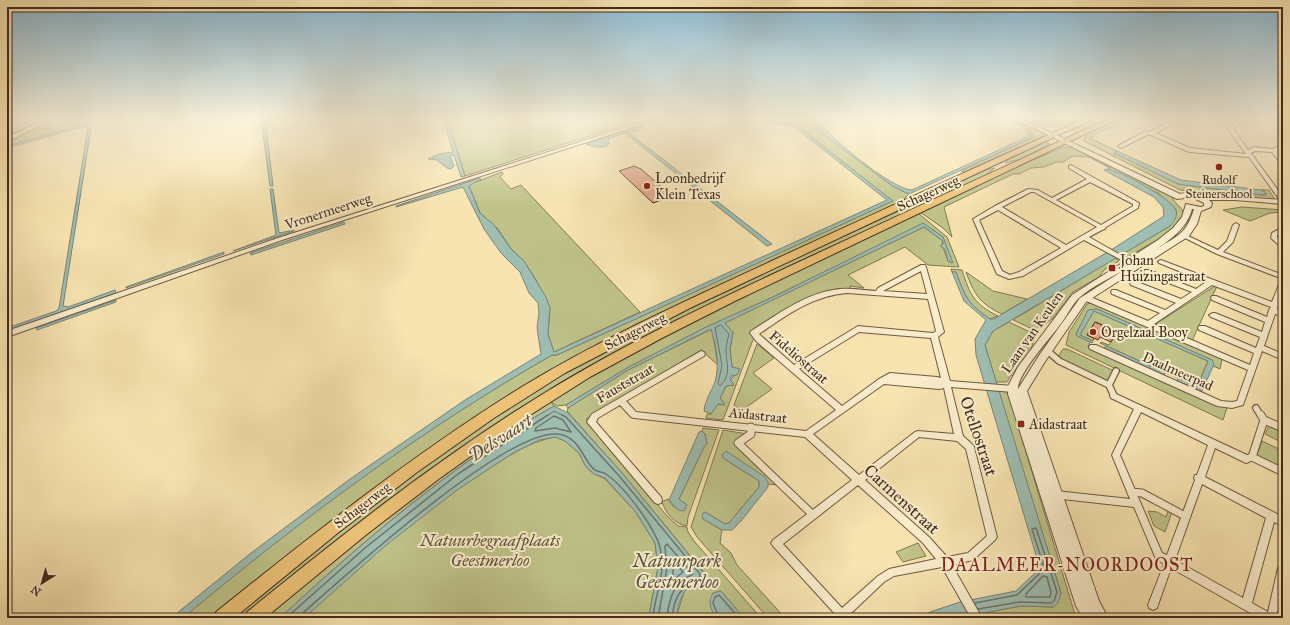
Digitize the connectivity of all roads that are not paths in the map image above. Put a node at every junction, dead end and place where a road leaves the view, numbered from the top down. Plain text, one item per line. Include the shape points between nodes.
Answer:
1 (568, 147) edge
2 (1038, 147) edge
3 (1040, 147) edge
4 (1082, 147) edge
5 (1183, 147) edge
6 (1244, 147) edge
7 (1281, 147) edge
8 (1274, 151) junction
9 (1249, 154) junction
10 (1283, 163) edge
11 (1071, 167) dead end
12 (1093, 180) junction
13 (1183, 196) junction
14 (1052, 200) junction
15 (1205, 201) junction
16 (1283, 202) edge
17 (1283, 206) edge
18 (997, 207) junction
19 (1193, 207) junction
20 (1236, 225) dead end
21 (1103, 228) junction
22 (1283, 229) edge
23 (1180, 234) junction
24 (1086, 238) junction
25 (1283, 246) edge
26 (1066, 248) junction
27 (1219, 253) junction
28 (1161, 262) dead end
29 (1132, 264) junction
30 (1147, 272) dead end
31 (1283, 277) edge
32 (1211, 282) junction
33 (1283, 282) edge
34 (1133, 283) dead end
35 (1196, 291) junction
36 (1114, 292) dead end
37 (879, 293) junction
38 (1082, 296) junction
39 (931, 297) junction
40 (1214, 298) dead end
41 (1181, 302) junction
42 (1273, 308) junction
43 (1165, 313) junction
44 (1283, 314) edge
45 (1213, 315) dead end
46 (1269, 321) junction
47 (1149, 324) junction
48 (1202, 328) dead end
49 (7, 334) edge
50 (934, 336) junction
51 (1264, 336) junction
52 (1093, 347) dead end
53 (1259, 349) junction
54 (1050, 353) dead end
55 (702, 354) dead end
56 (1283, 357) edge
57 (794, 369) junction
58 (1252, 369) junction
59 (1116, 371) dead end
60 (947, 384) junction
61 (1109, 385) junction
62 (1017, 390) junction
63 (1114, 396) joint
64 (621, 401) junction
65 (1139, 408) junction
66 (1256, 408) dead end
67 (840, 409) junction
68 (1264, 420) junction
69 (751, 427) junction
70 (1283, 428) edge
71 (807, 434) junction
72 (959, 438) junction
73 (1213, 444) junction
74 (1249, 458) junction
75 (1283, 472) edge
76 (1198, 478) junction
77 (858, 481) junction
78 (1131, 492) junction
79 (1051, 494) junction
80 (658, 500) dead end
81 (1135, 503) junction
82 (813, 514) junction
83 (1185, 516) junction
84 (1271, 516) junction
85 (1283, 522) edge
86 (944, 561) junction
87 (1169, 561) junction
88 (1283, 568) edge
89 (1153, 605) dead end
90 (1246, 605) junction
91 (1257, 615) edge
92 (840, 616) edge
93 (976, 617) edge
94 (222, 618) edge
95 (253, 618) edge
96 (1090, 618) edge
97 (1102, 618) edge
98 (1270, 618) edge

1 - 49 street, Vronermeerweg via 280,239
2 - 94 main road, Schagerweg via 704,296 605,346 530,388 407,471 322,535
3 - 95 main road, Schagerweg via 653,337 552,395 423,482 335,549
4 - 13 street
5 - 9 street via 1190,150
6 - 9 street
7 - 8 street
8 - 9 street via 1254,149
8 - 10 street
9 - 16 street
11 - 12 street
12 - 14 street
12 - 21 street via 1131,199 1137,205 1135,209
13 - 15 street
13 - 19 street via 1182,202
14 - 18 street via 1030,190
14 - 21 street
15 - 16 street via 1235,198
15 - 17 street
15 - 19 street via 1205,208
18 - 26 street
18 - 26 street via 976,218 996,269 1001,274 1009,277 1018,276
19 - 23 street, Laan van Keulen
20 - 27 street via 1230,242
21 - 24 street
22 - 25 street via 1274,234 1274,238
23 - 27 street
23 - 29 street, Laan van Keulen
24 - 26 street
24 - 29 street
27 - 31 street
28 - 32 street
29 - 38 street, Laan van Keulen
30 - 35 street
32 - 35 street
32 - 42 street
33 - 42 street
34 - 41 street
35 - 41 street
36 - 43 street
37 - 39 street, Fideliostraat
37 - 39 street via 880,290 924,267
37 - 57 street, Fideliostraat via 842,291 823,295 754,333
38 - 47 street
38 - 62 street, Laan van Keulen via 1045,337 1017,379
39 - 50 street via 940,332
40 - 46 street
41 - 43 street
42 - 44 street
42 - 46 street
43 - 47 street
45 - 51 street
46 - 51 street
47 - 58 street
48 - 53 street
50 - 57 street via 858,329
50 - 60 street
51 - 53 street
52 - 58 street, Daalmeerpad via 1220,404 1240,403
53 - 56 street
53 - 58 street
54 - 61 street via 1059,361
55 - 64 street, Fauststraat
57 - 67 street, Fideliostraat
59 - 61 street
60 - 62 street
60 - 67 street via 939,386 882,381
60 - 72 street, Otellostraat
61 - 63 street
62 - 79 street, Laan van Keulen
63 - 65 street
64 - 69 street, Aïdastraat via 634,415
64 - 80 street, Fauststraat via 595,416 591,422
65 - 73 street
65 - 78 street via 1116,455
66 - 68 street
67 - 71 street
68 - 70 street
68 - 74 street
69 - 71 street, Aïdastraat
69 - 82 street via 751,434 738,443
71 - 77 street, Carmenstraat
72 - 77 street via 918,434
72 - 86 street, Otellostraat via 970,447 992,537 970,557
73 - 74 street
73 - 76 street
74 - 75 street
76 - 83 street
76 - 84 street
77 - 82 street
77 - 86 street, Carmenstraat via 926,540
78 - 81 street
78 - 83 street via 1142,493
79 - 81 street
79 - 96 street, Laan van Keulen via 1081,602
79 - 97 street, Laan van Keulen via 1094,604
81 - 87 street via 1159,556
82 - 92 street via 776,543
83 - 87 street
84 - 85 street
84 - 90 street
86 - 92 street via 892,572
86 - 93 street, Carmenstraat
87 - 89 street
87 - 90 street
88 - 98 street
90 - 91 street
91 - 98 street

